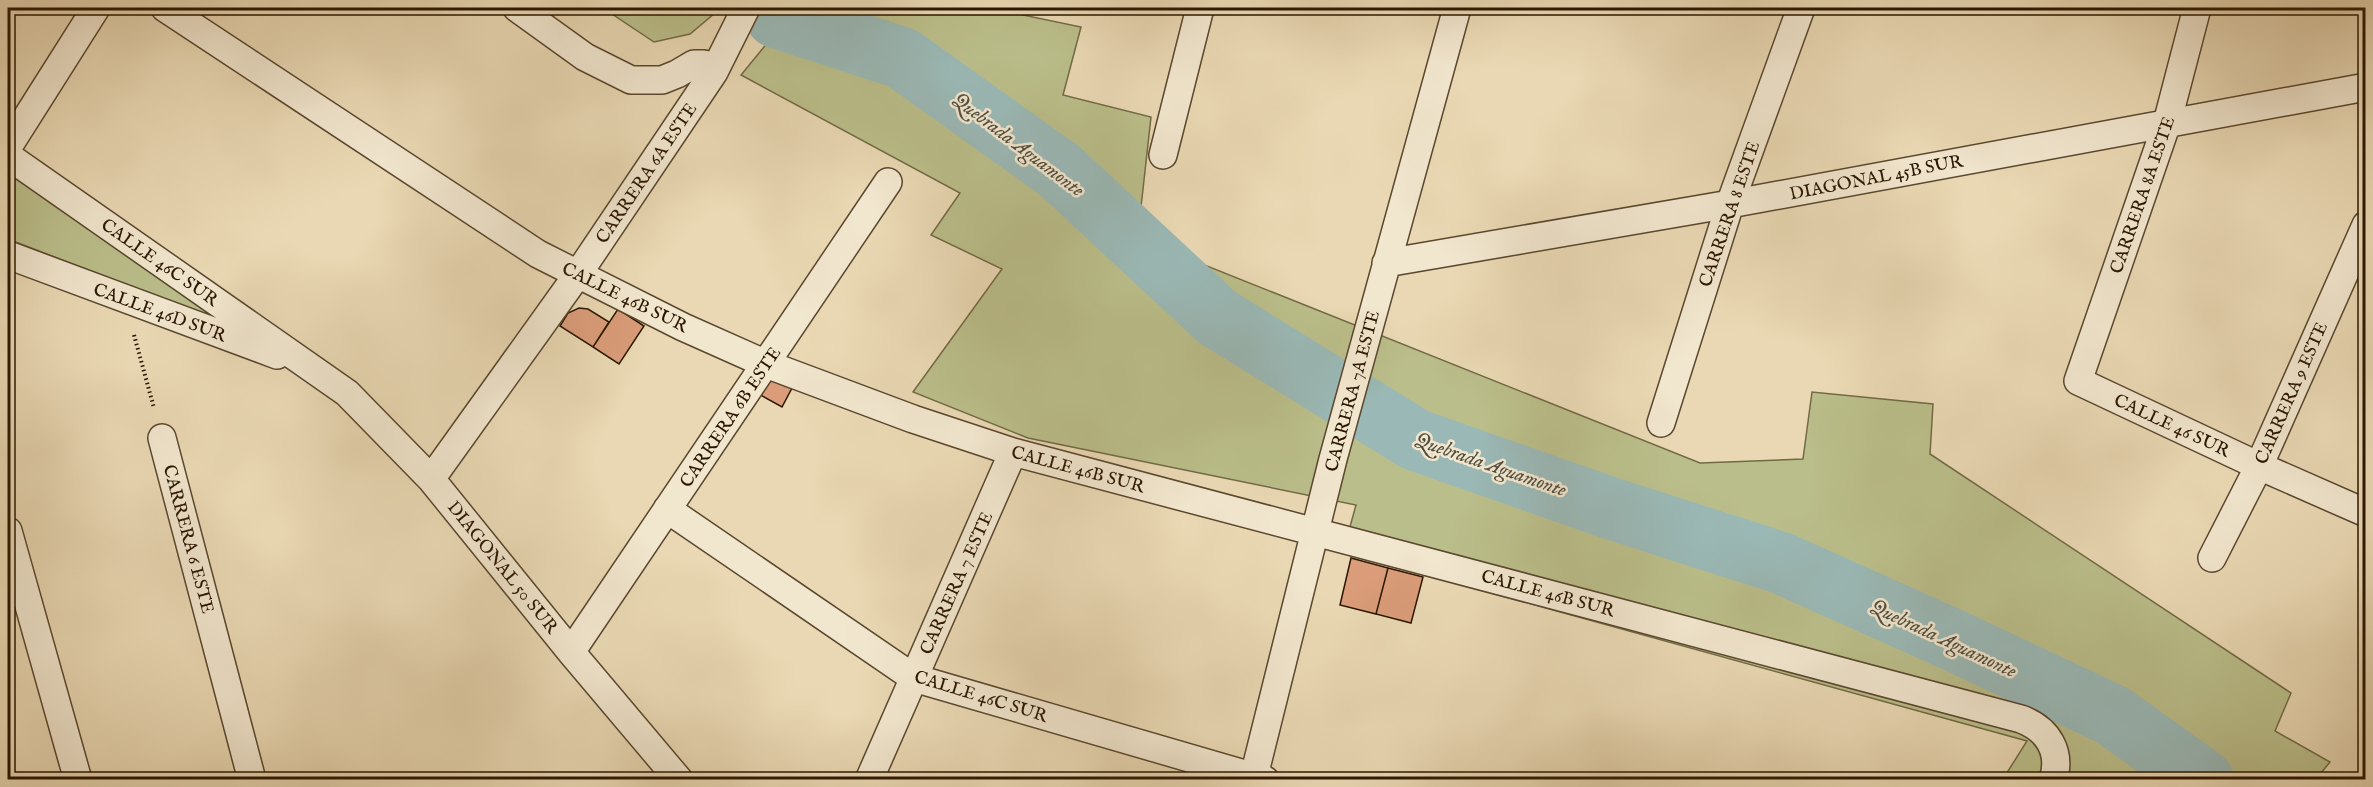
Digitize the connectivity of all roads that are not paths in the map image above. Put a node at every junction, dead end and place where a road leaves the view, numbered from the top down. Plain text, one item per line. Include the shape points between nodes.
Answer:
1 (96, 8) edge
2 (165, 8) edge
3 (516, 8) edge
4 (746, 8) edge
5 (1200, 8) edge
6 (1457, 8) edge
7 (1801, 8) edge
8 (2197, 8) edge
9 (714, 72) junction
10 (2366, 87) edge
11 (2168, 123) junction
12 (8, 147) edge
13 (1163, 155) dead end
14 (8, 156) edge
15 (888, 182) dead end
16 (1730, 204) junction
17 (2366, 225) edge
18 (8, 255) edge
19 (1386, 263) junction
20 (578, 274) junction
21 (766, 364) junction
22 (312, 368) junction
23 (2078, 381) joint
24 (1661, 423) dead end
25 (162, 438) road end
26 (1013, 453) junction
27 (2259, 466) junction
28 (431, 479) junction
29 (667, 509) junction
30 (2366, 513) edge
31 (8, 531) edge
32 (1315, 531) junction
33 (2212, 558) dead end
34 (571, 652) junction
35 (914, 678) junction
36 (2054, 768) edge
37 (1260, 778) edge
38 (78, 780) edge
39 (252, 780) edge
40 (680, 780) edge
41 (869, 780) edge

1 - 12 street
2 - 20 street, CALLE 46B SUR via 538,254
3 - 9 street via 585,57 631,80 662,80 694,64 704,64
4 - 9 street, CARRERA 6A ESTE
5 - 13 street
6 - 19 street, CARRERA 7A ESTE
7 - 16 street, CARRERA 8 ESTE
8 - 11 street, CARRERA 8A ESTE
9 - 20 street, CARRERA 6A ESTE
10 - 11 street, DIAGONAL 45B SUR
11 - 16 street, DIAGONAL 45B SUR
11 - 23 street, CARRERA 8A ESTE
14 - 22 street, CALLE 46C SUR
15 - 21 street, CARRERA 6B ESTE
16 - 19 street, DIAGONAL 45B SUR
16 - 24 street, CARRERA 8 ESTE
17 - 27 street, CARRERA 9 ESTE
18 - 22 street, CALLE 46D SUR
19 - 32 street, CARRERA 7A ESTE
20 - 21 street, CALLE 46B SUR
20 - 28 street, CARRERA 6A ESTE
21 - 26 street, CALLE 46B SUR
21 - 29 street, CARRERA 6B ESTE
22 - 28 street, DIAGONAL 50 SUR via 347,393
23 - 27 street, CALLE 46 SUR
25 - 39 street, CARRERA 6 ESTE
26 - 32 street, CALLE 46B SUR
26 - 35 street, CARRERA 7 ESTE
27 - 30 street, CALLE 46 SUR
27 - 33 street, CARRERA 9 ESTE
28 - 34 street, DIAGONAL 50 SUR
29 - 34 street, CARRERA 6B ESTE
29 - 35 street, CALLE 46C SUR
31 - 38 street
32 - 36 street, CALLE 46B SUR via 2021,719 2042,730 2051,742
32 - 37 street, CARRERA 7A ESTE
34 - 40 street, DIAGONAL 50 SUR
35 - 37 street, CALLE 46C SUR
35 - 41 street, CARRERA 7 ESTE

